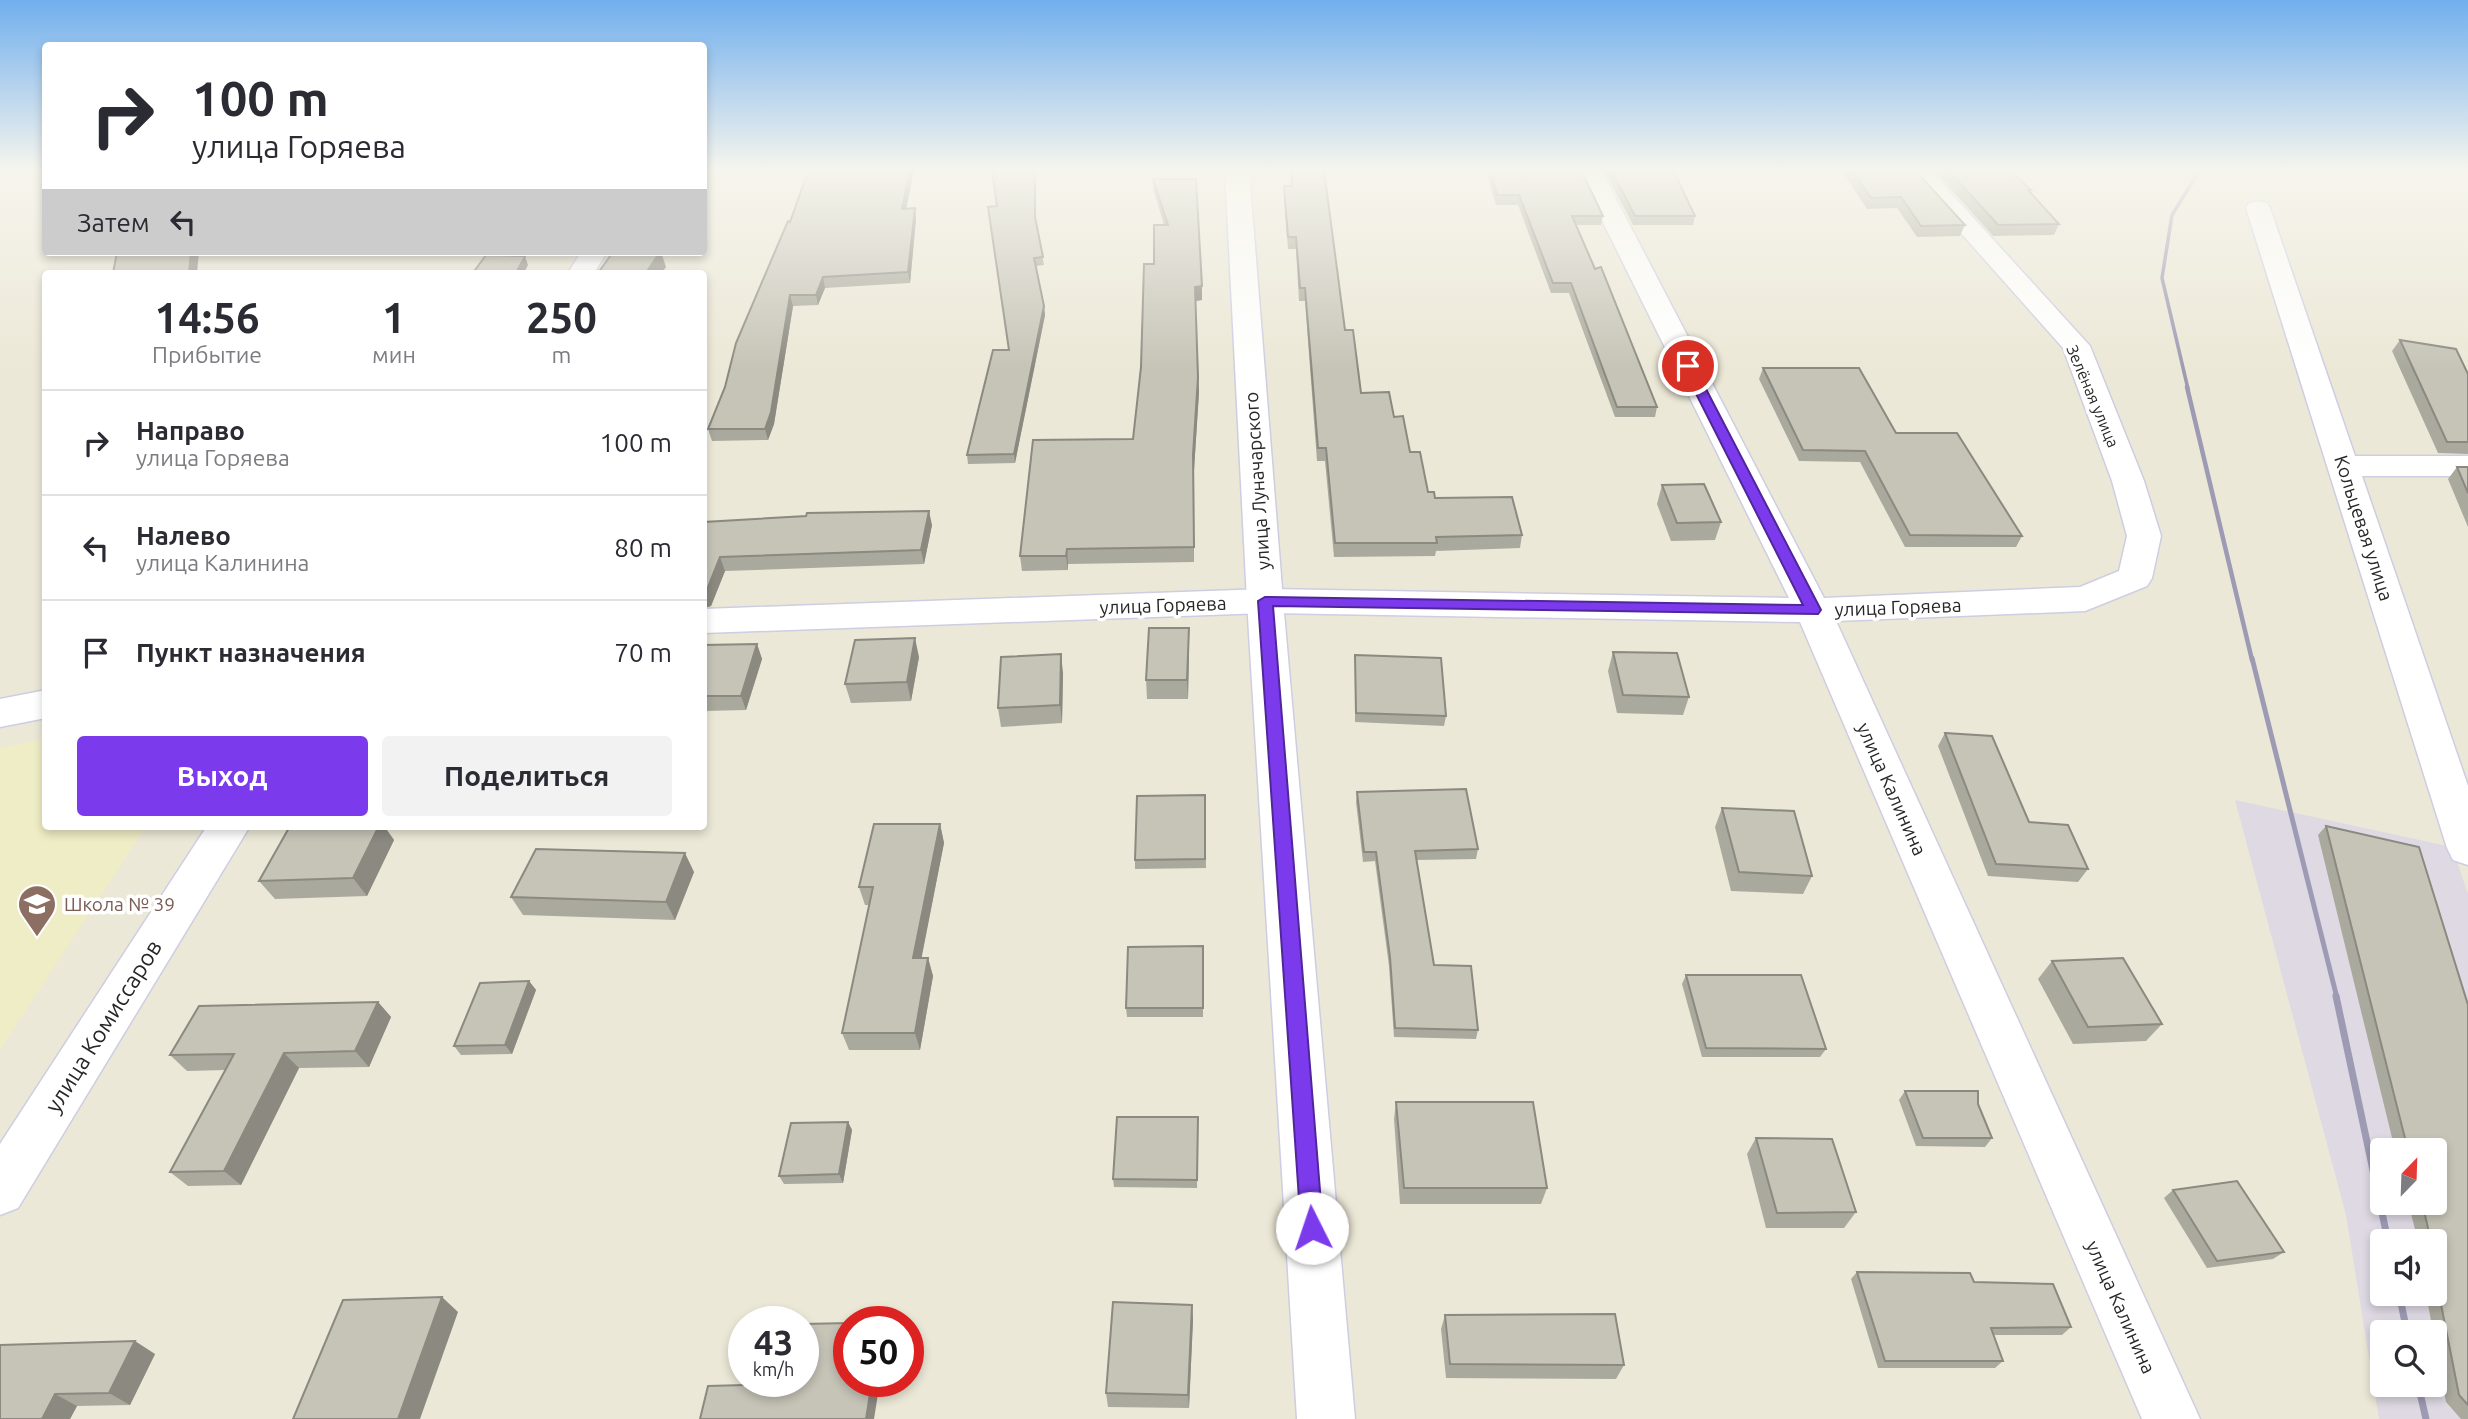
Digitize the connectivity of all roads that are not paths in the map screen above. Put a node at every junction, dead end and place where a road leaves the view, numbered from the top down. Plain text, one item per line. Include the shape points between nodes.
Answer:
1 (1241, 236) edge
2 (1622, 236) edge
3 (1977, 236) edge
4 (2267, 236) edge
5 (2344, 466) junction
6 (2468, 466) edge
7 (2085, 599) joint
8 (1265, 601) junction
9 (1813, 610) junction
10 (707, 621) edge
11 (42, 705) edge
12 (0, 713) edge
13 (226, 830) edge
14 (2468, 848) edge
15 (0, 1190) edge
16 (1326, 1419) edge
17 (2171, 1419) edge

1 - 8 street, улица Луначарского
2 - 9 street, улица Калинина
3 - 7 street, Зелёная улица via 2076,346 2128,481 2144,536 2135,578
4 - 5 street, Кольцевая улица
5 - 6 street
5 - 14 street, Кольцевая улица
7 - 9 street, улица Горяева
8 - 9 street, улица Горяева
8 - 10 street, улица Горяева
8 - 16 street, улица Луначарского
9 - 17 street, улица Калинина
11 - 12 street
13 - 15 street, улица Комиссаров

